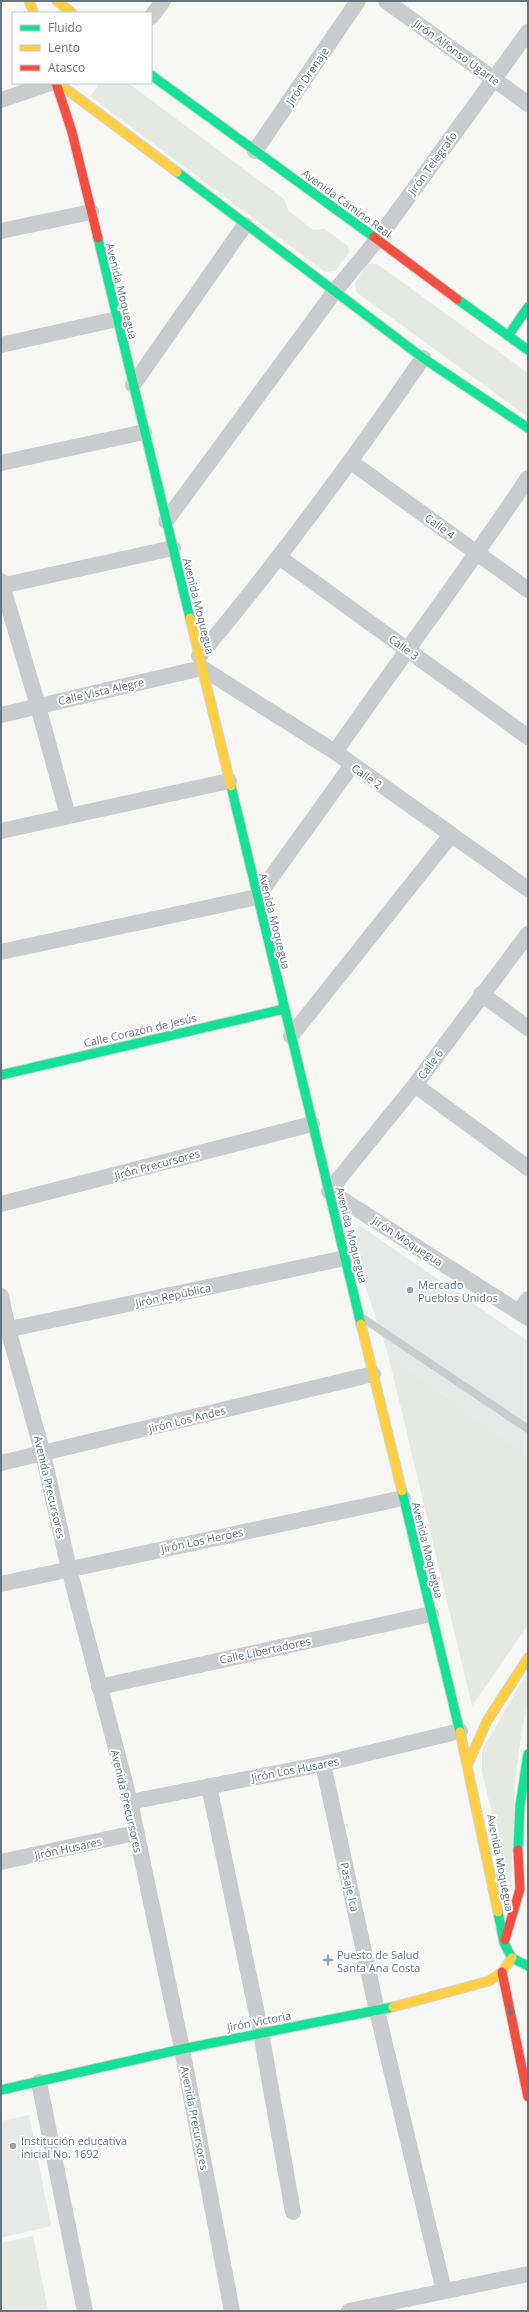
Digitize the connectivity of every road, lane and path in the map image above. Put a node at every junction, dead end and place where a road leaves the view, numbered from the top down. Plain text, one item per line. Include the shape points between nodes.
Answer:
1 (29, 1) edge
2 (57, 1) edge
3 (163, 1) edge
4 (358, 1) edge
5 (386, 1) edge
6 (34, 12) edge
7 (71, 12) edge
8 (152, 16) edge
9 (528, 32) edge
10 (152, 76) edge
11 (493, 79) junction
12 (48, 84) edge
13 (57, 84) edge
14 (58, 84) edge
15 (1, 100) edge
16 (528, 104) edge
17 (255, 151) junction
18 (91, 212) junction
19 (245, 225) junction
20 (1, 231) edge
21 (377, 240) junction
22 (334, 291) junction
23 (528, 307) edge
24 (117, 319) junction
25 (508, 336) junction
26 (1, 345) edge
27 (528, 350) edge
28 (423, 358) junction
29 (133, 385) junction
30 (528, 428) edge
31 (144, 432) junction
32 (352, 462) junction
33 (1, 463) edge
34 (528, 478) edge
35 (166, 521) junction
36 (173, 548) junction
37 (478, 554) junction
38 (279, 557) junction
39 (1, 585) edge
40 (528, 590) edge
41 (407, 649) junction
42 (200, 662) junction
43 (38, 706) junction
44 (1, 715) edge
45 (528, 737) edge
46 (335, 752) junction
47 (352, 765) junction
48 (229, 781) junction
49 (68, 816) junction
50 (1, 831) edge
51 (451, 835) junction
52 (528, 890) edge
53 (257, 897) junction
54 (528, 934) edge
55 (1, 952) edge
56 (481, 994) junction
57 (284, 1009) junction
58 (528, 1028) edge
59 (291, 1036) junction
60 (1, 1075) edge
61 (415, 1085) junction
62 (312, 1124) junction
63 (528, 1168) edge
64 (328, 1191) junction
65 (1, 1204) edge
66 (345, 1258) junction
67 (1, 1296) edge
68 (525, 1310) edge
69 (359, 1315) junction
70 (4, 1330) edge
71 (373, 1374) junction
72 (528, 1429) edge
73 (43, 1454) junction
74 (1, 1463) edge
75 (403, 1498) junction
76 (69, 1569) junction
77 (1, 1584) edge
78 (431, 1614) junction
79 (528, 1658) edge
80 (99, 1687) junction
81 (460, 1731) junction
82 (528, 1754) edge
83 (323, 1764) junction
84 (468, 1764) junction
85 (209, 1786) junction
86 (130, 1802) junction
87 (135, 1834) junction
88 (2, 1858) edge
89 (504, 1943) junction
90 (512, 1958) junction
91 (528, 1966) edge
92 (502, 1972) junction
93 (378, 2011) junction
94 (261, 2033) junction
95 (182, 2048) junction
96 (39, 2082) junction
97 (1, 2090) edge
98 (528, 2097) edge
99 (293, 2212) dead end
100 (528, 2274) edge
101 (444, 2291) junction
102 (85, 2311) edge
103 (232, 2311) edge
104 (349, 2311) edge

1 - 6 main road
2 - 7 main road
3 - 8 street
4 - 17 street, Jirón Drenaje
5 - 11 street, Jirón Alfonso Ugarte
9 - 11 street, Jirón Telegrafo
10 - 17 main road, Avenida Camino Real
11 - 16 street, Jirón Alfonso Ugarte
11 - 21 street, Jirón Telegrafo
12 - 15 street
13 - 18 main road, Avenida Moquegua
14 - 19 main road
17 - 21 main road, Avenida Camino Real
18 - 20 street
18 - 24 main road, Avenida Moquegua
19 - 22 main road
19 - 29 street
21 - 22 street, Jirón Telegrafo
21 - 25 main road, Avenida Camino Real
22 - 28 main road
22 - 35 street, Jirón Telegrafo
23 - 25 main road
24 - 26 street
24 - 29 main road, Avenida Moquegua
25 - 27 main road, Avenida Camino Real
28 - 30 main road
28 - 32 street
29 - 31 main road, Avenida Moquegua
31 - 33 street
31 - 35 main road, Avenida Moquegua
32 - 37 street, Calle 4
32 - 38 street
34 - 37 street
35 - 36 main road, Avenida Moquegua
36 - 39 street
36 - 42 main road, Avenida Moquegua
37 - 40 street, Calle 4
37 - 41 street
38 - 41 street, Calle 3
38 - 42 street
39 - 43 street
41 - 45 street, Calle 3
41 - 46 street
42 - 43 street, Calle Vista Alegre
42 - 46 street, Calle 2
42 - 48 main road, Avenida Moquegua
43 - 44 street, Calle Vista Alegre
43 - 49 street
46 - 47 street, Calle 2
47 - 51 street, Calle 2
47 - 53 street
48 - 49 street
48 - 53 main road, Avenida Moquegua
49 - 50 street
51 - 52 street, Calle 2
51 - 59 street
53 - 55 street
53 - 57 main road, Avenida Moquegua
54 - 56 street, Calle 6
56 - 58 street
56 - 61 street, Calle 6
57 - 59 main road, Avenida Moquegua
57 - 60 main road, Calle Corazón de Jesús
59 - 62 main road, Avenida Moquegua
61 - 63 street
61 - 64 street, Calle 6
62 - 64 main road, Avenida Moquegua
62 - 65 street, Jirón Precursores
64 - 66 main road, Avenida Moquegua
64 - 68 street, Jirón Moquegua
66 - 69 main road, Avenida Moquegua
66 - 70 street, Jirón República
67 - 70 street, Avenida Precursores
69 - 71 main road, Avenida Moquegua
69 - 72 lane
70 - 73 street, Avenida Precursores
71 - 73 street, Jirón Los Andes
71 - 75 main road, Avenida Moquegua
73 - 74 street, Jirón Los Andes
73 - 76 street, Avenida Precursores
75 - 76 street, Jirón Los Heróes
75 - 78 main road, Avenida Moquegua
76 - 77 street, Jirón Los Heróes
76 - 80 street, Avenida Precursores
78 - 80 street, Calle Libertadores
78 - 81 main road, Avenida Moquegua
79 - 84 main road via 487,1721
80 - 86 street, Avenida Precursores
81 - 83 street, Jirón Los Husares
81 - 84 main road, Avenida Moquegua
82 - 89 main road, Avenida Moquegua via 518,1829 520,1889
83 - 85 street, Jirón Los Husares
83 - 93 street, Pasaje Ica
84 - 89 main road, Avenida Moquegua
85 - 86 street, Jirón Los Husares
85 - 94 street
86 - 87 street, Avenida Precursores
87 - 88 street, Jirón Husares
87 - 95 street, Avenida Precursores
89 - 90 main road, Avenida Moquegua
90 - 91 main road
90 - 92 main road, Jirón Victoria
92 - 93 main road, Jirón Victoria via 489,1981 470,1987
92 -> 98 main road
93 - 94 main road, Jirón Victoria
93 - 101 street, Pasaje Ica
94 - 95 main road, Jirón Victoria
94 - 99 street
95 - 96 main road, Jirón Victoria
95 - 103 street, Avenida Precursores
96 - 97 main road, Jirón Victoria
96 - 102 street
100 - 101 street
101 - 104 street

